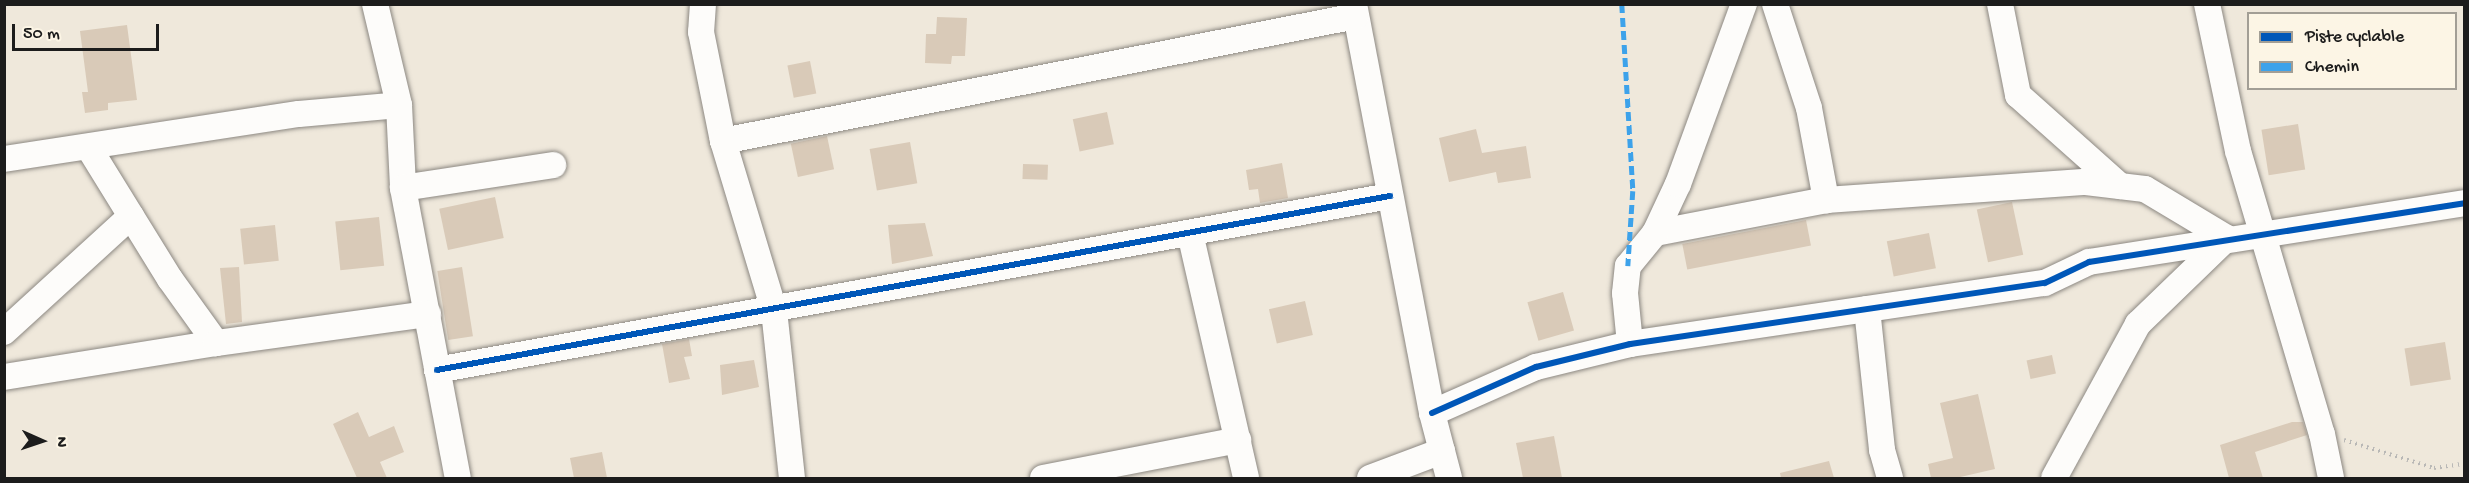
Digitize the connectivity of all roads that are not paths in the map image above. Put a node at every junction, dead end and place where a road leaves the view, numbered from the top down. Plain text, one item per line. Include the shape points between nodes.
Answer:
1 (375, 4) edge
2 (703, 4) edge
3 (1744, 4) edge
4 (1775, 4) edge
5 (2000, 4) edge
6 (2212, 6) edge
7 (1355, 10) edge
8 (399, 105) junction
9 (723, 141) junction
10 (89, 148) junction
11 (4, 159) edge
12 (553, 165) dead end
13 (2120, 186) junction
14 (404, 188) junction
15 (1390, 196) junction
16 (1826, 200) junction
17 (2464, 203) edge
18 (131, 216) junction
19 (1190, 233) junction
20 (1655, 233) junction
21 (2261, 233) junction
22 (2227, 238) junction
23 (1867, 309) junction
24 (774, 310) junction
25 (428, 314) junction
26 (4, 332) edge
27 (216, 343) junction
28 (1630, 344) junction
29 (437, 370) junction
30 (4, 377) edge
31 (1432, 413) junction
32 (1238, 440) junction
33 (1442, 451) junction
34 (458, 478) edge
35 (792, 478) edge
36 (1043, 478) edge
37 (1246, 478) edge
38 (1370, 478) edge
39 (1449, 478) edge
40 (1890, 478) edge
41 (2054, 478) edge
42 (2331, 478) edge

1 - 8 street
2 - 9 street via 701,32
3 - 20 street via 1678,184
4 - 16 street via 1809,108
5 - 13 street via 2018,96
6 - 21 street via 2238,151
7 - 9 street
7 - 15 street
8 - 10 street via 299,114
8 - 14 street
9 - 24 street
10 - 11 street
10 - 18 street
12 - 14 street
13 - 16 street via 2086,182
13 - 22 street via 2145,189
14 - 25 street
15 - 19 street
15 - 31 street
16 - 20 street
17 - 21 street
18 - 26 street
18 - 27 street
19 - 24 street
19 - 32 street
20 - 28 street via 1628,266 1625,293
21 - 22 street
21 - 42 street via 2322,434
22 - 23 street via 2089,262 2045,283
22 - 41 street via 2138,324 2109,370
23 - 28 street
23 - 40 street via 1882,450
24 - 29 street
24 - 35 street
25 - 27 street
25 - 29 street
27 - 30 street
28 - 31 street via 1536,367
29 - 34 street
31 - 33 street
32 - 36 street
32 - 37 street
33 - 38 street
33 - 39 street

